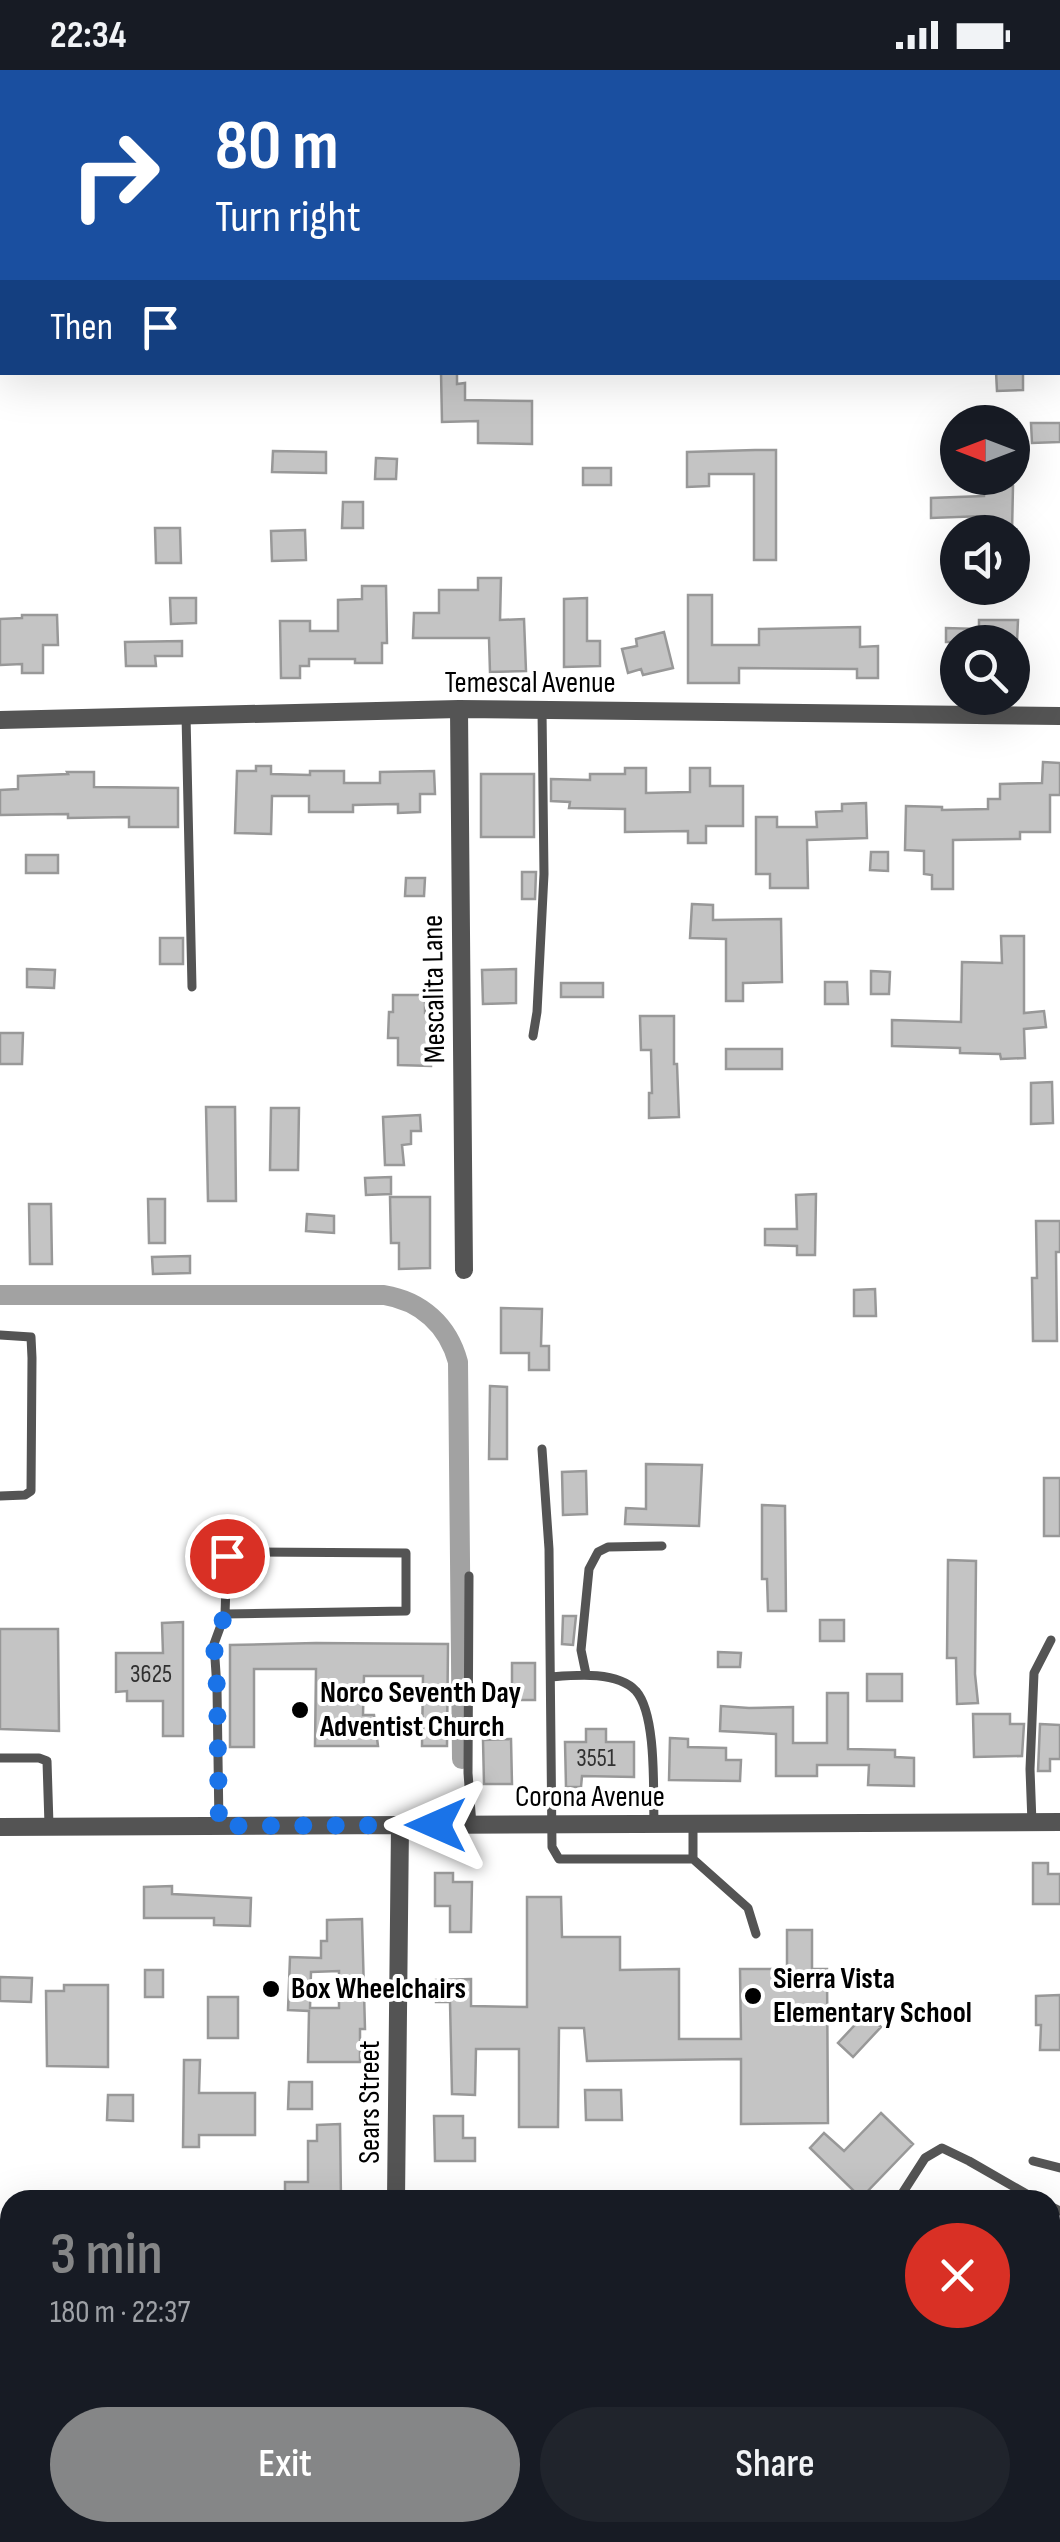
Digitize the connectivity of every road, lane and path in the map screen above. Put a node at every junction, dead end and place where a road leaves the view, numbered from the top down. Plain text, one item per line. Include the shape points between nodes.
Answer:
1 (459, 708) junction
2 (542, 710) junction
3 (186, 716) junction
4 (1060, 716) edge
5 (0, 720) edge
6 (192, 988) dead end
7 (533, 1036) dead end
8 (464, 1270) dead end
9 (0, 1335) edge
10 (542, 1449) dead end
11 (0, 1496) edge
12 (662, 1546) dead end
13 (469, 1576) dead end
14 (225, 1614) junction
15 (1051, 1640) dead end
16 (586, 1674) junction
17 (552, 1677) junction
18 (0, 1758) edge
19 (1032, 1822) junction
20 (1060, 1822) edge
21 (472, 1824) junction
22 (550, 1824) junction
23 (654, 1824) junction
24 (693, 1824) junction
25 (400, 1825) junction
26 (219, 1826) junction
27 (0, 1827) edge
28 (49, 1827) junction
29 (693, 1860) junction
30 (756, 1934) dead end
31 (1033, 2161) dead end
32 (1060, 2168) edge
33 (396, 2190) edge
34 (904, 2190) edge
35 (1020, 2190) edge

1 - 2 street, Temescal Avenue
1 - 3 street, Temescal Avenue
1 - 8 street, Mescalita Lane
2 - 4 street, Temescal Avenue
2 - 7 lane via 544,842
3 - 5 street, Temescal Avenue
3 - 6 lane
9 - 11 lane via 31,1337 32,1358 30,1491
10 - 17 lane
12 - 16 lane via 598,1552 589,1569 581,1650
13 - 21 lane
14 - 14 lane via 406,1611 406,1553 227,1556
14 - 26 lane via 214,1644
15 - 19 lane via 1034,1673
16 - 17 lane
16 - 23 lane via 636,1691 649,1718
17 - 22 lane
18 - 28 lane via 47,1761
19 - 20 street, Corona Avenue
19 - 24 street, Corona Avenue
21 - 22 street, Corona Avenue
21 - 25 street, Corona Avenue
22 - 23 street, Corona Avenue
22 - 29 lane via 560,1858
23 - 24 street, Corona Avenue
24 - 29 lane
25 - 26 street, Corona Avenue
25 - 33 street, Sears Street
26 - 28 street, Corona Avenue
27 - 28 street, Corona Avenue
29 - 30 lane via 748,1908
31 - 32 lane
34 - 35 lane via 925,2158 942,2148

